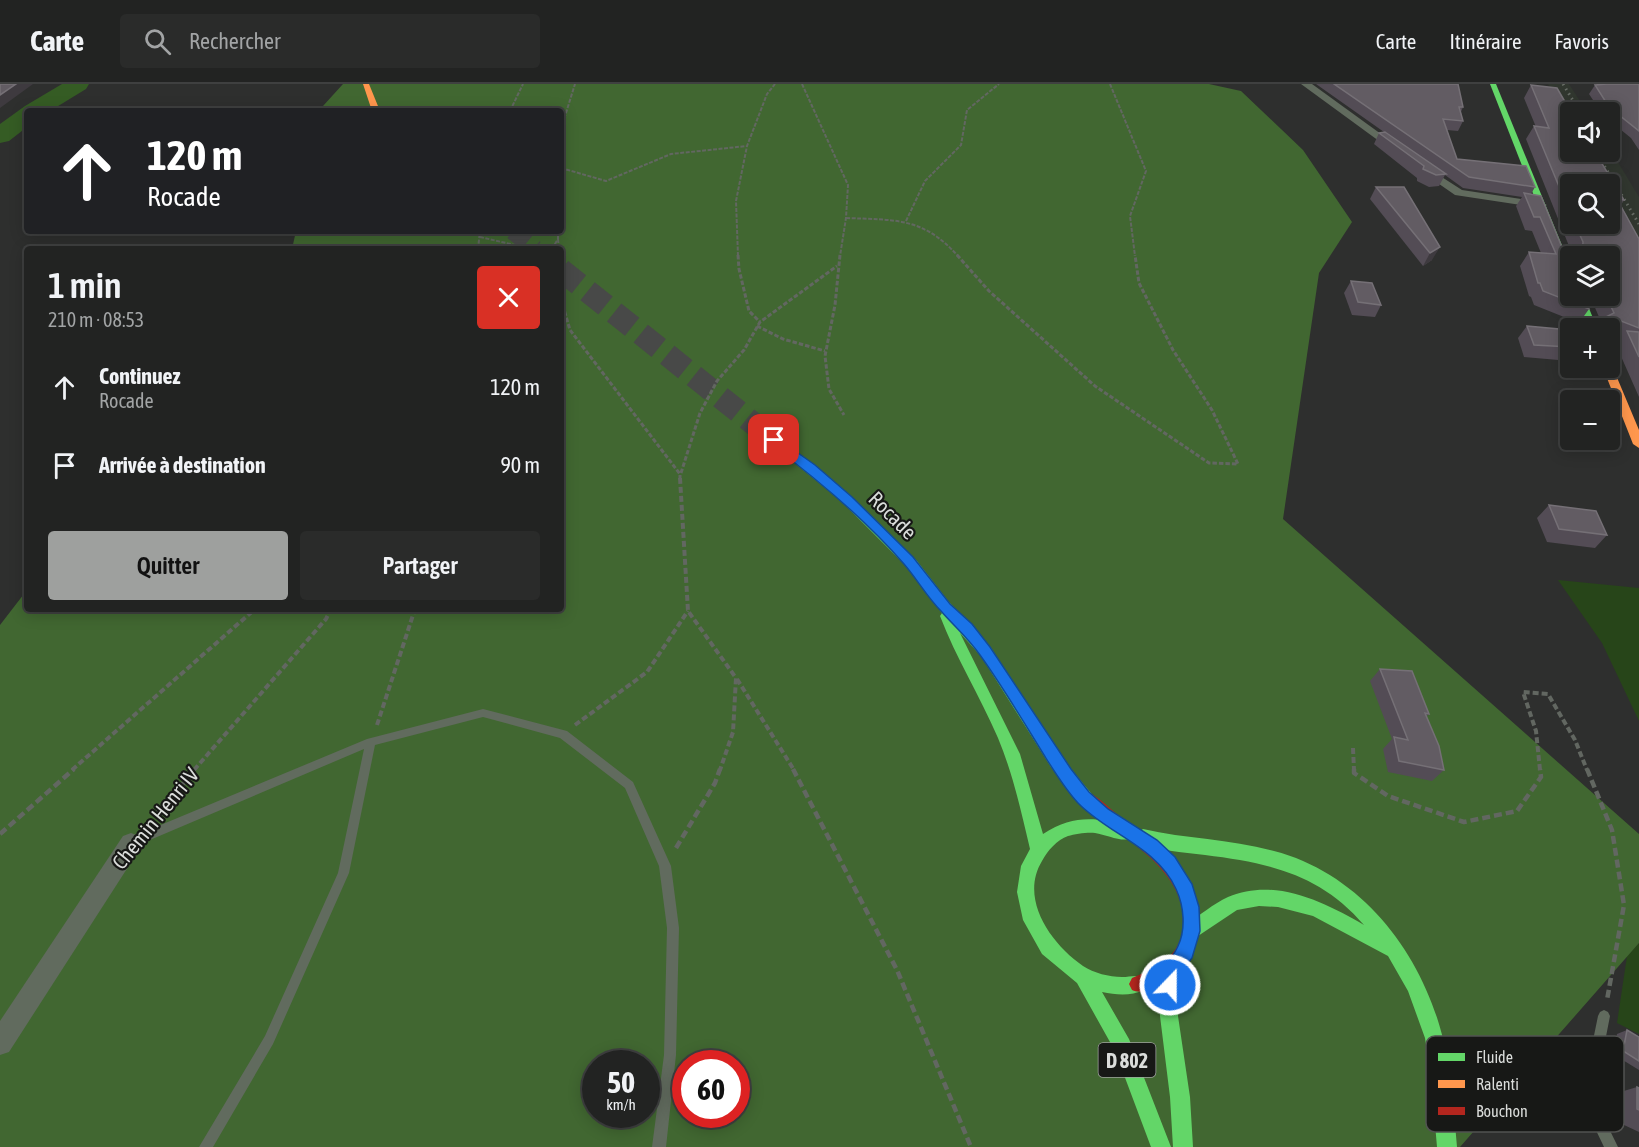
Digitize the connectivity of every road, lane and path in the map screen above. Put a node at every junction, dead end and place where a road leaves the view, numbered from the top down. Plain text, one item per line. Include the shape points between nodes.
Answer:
1 (366, 84) edge
2 (523, 84) edge
3 (575, 84) edge
4 (775, 84) edge
5 (802, 84) edge
6 (999, 84) edge
7 (1110, 84) edge
8 (1306, 84) edge
9 (1493, 84) edge
10 (375, 108) edge
11 (511, 108) edge
12 (564, 119) edge
13 (747, 146) junction
14 (564, 169) edge
15 (1541, 205) junction
16 (846, 218) junction
17 (906, 221) junction
18 (558, 234) edge
19 (480, 237) joint
20 (558, 239) junction
21 (478, 246) edge
22 (519, 246) edge
23 (554, 246) edge
24 (559, 246) edge
25 (1560, 251) edge
26 (838, 266) junction
27 (564, 309) edge
28 (760, 322) junction
29 (757, 326) junction
30 (825, 356) junction
31 (1612, 378) edge
32 (844, 415) dead end
33 (774, 440) tunnel mouth
34 (1639, 444) edge
35 (680, 474) junction
36 (945, 607) junction
37 (688, 611) junction
38 (252, 612) edge
39 (330, 612) edge
40 (414, 612) edge
41 (736, 678) junction
42 (562, 734) junction
43 (371, 742) junction
44 (1353, 748) dead end
45 (1129, 832) junction
46 (0, 834) edge
47 (131, 843) junction
48 (1038, 848) junction
49 (665, 866) junction
50 (1192, 931) junction
51 (1392, 950) junction
52 (1173, 969) junction
53 (1084, 977) junction
54 (1604, 1016) joint
55 (1433, 1036) edge
56 (1600, 1036) edge
57 (0, 1044) edge
58 (1445, 1132) edge
59 (1604, 1132) edge
60 (206, 1147) edge
61 (659, 1147) edge
62 (971, 1147) edge
63 (1161, 1147) edge
64 (1183, 1147) edge
65 (1447, 1147) edge
66 (1611, 1147) edge

1 - 10 main road
2 - 11 path
3 - 12 path
4 - 13 path via 767,93
5 - 16 path via 848,185
6 - 17 path via 967,110 961,145 925,181
7 - 17 path via 1146,171 1130,216 1139,283 1173,350 1212,410 1238,464 1209,463 1095,386 989,291 943,239
8 - 15 street via 1459,193
9 - 15 main road
13 - 14 path via 671,154 606,181
13 - 28 path via 736,201 739,269 750,311
15 - 25 main road
16 - 17 path
16 - 26 path
18 - 20 path
19 - 21 path
19 - 22 path
20 - 23 path
20 - 24 path
26 - 28 path
26 - 30 path via 836,305
27 - 35 path via 570,330
28 - 29 path
29 - 30 path via 783,339 825,349
29 - 35 path via 744,350 717,381 700,413
30 - 32 path via 830,389
31 - 34 main road
33 - 36 main road, Rocade via 848,500 909,561
35 - 37 path
36 - 45 main road via 985,651 1083,797
36 - 48 main road via 963,658 1015,760
37 - 41 path
37 - 42 path via 647,672
38 - 46 path
39 - 47 path, Chemin Henri IV
40 - 43 path
41 - 49 path via 733,732 715,783
41 - 62 path via 792,766 897,970
42 - 43 lane via 483,713
42 - 49 lane via 629,785
43 - 47 lane
43 - 60 lane via 343,873 269,1040
44 - 54 path via 1354,772 1388,796 1464,822 1517,811 1541,777 1536,731 1523,692 1548,694 1575,740 1612,830 1624,905
45 - 48 main road via 1103,825 1078,825 1056,833
45 - 50 main road via 1151,845 1183,884 1191,907
45 - 51 main road via 1177,846 1264,857 1320,876 1370,918
47 - 57 street, Chemin Henri IV
48 - 53 main road via 1027,867 1023,890 1028,915 1040,940 1059,961
49 - 61 lane via 673,928 670,1055
50 - 51 main road via 1239,901 1269,897 1298,901
50 - 52 main road via 1185,952
51 - 55 main road via 1423,1002
52 - 53 main road via 1154,981 1132,986 1108,985
52 - 64 main road, D 802 via 1168,1000 1170,1043
53 - 63 main road, D 802 via 1122,1046
54 - 56 lane
58 - 65 main road
59 - 66 lane

